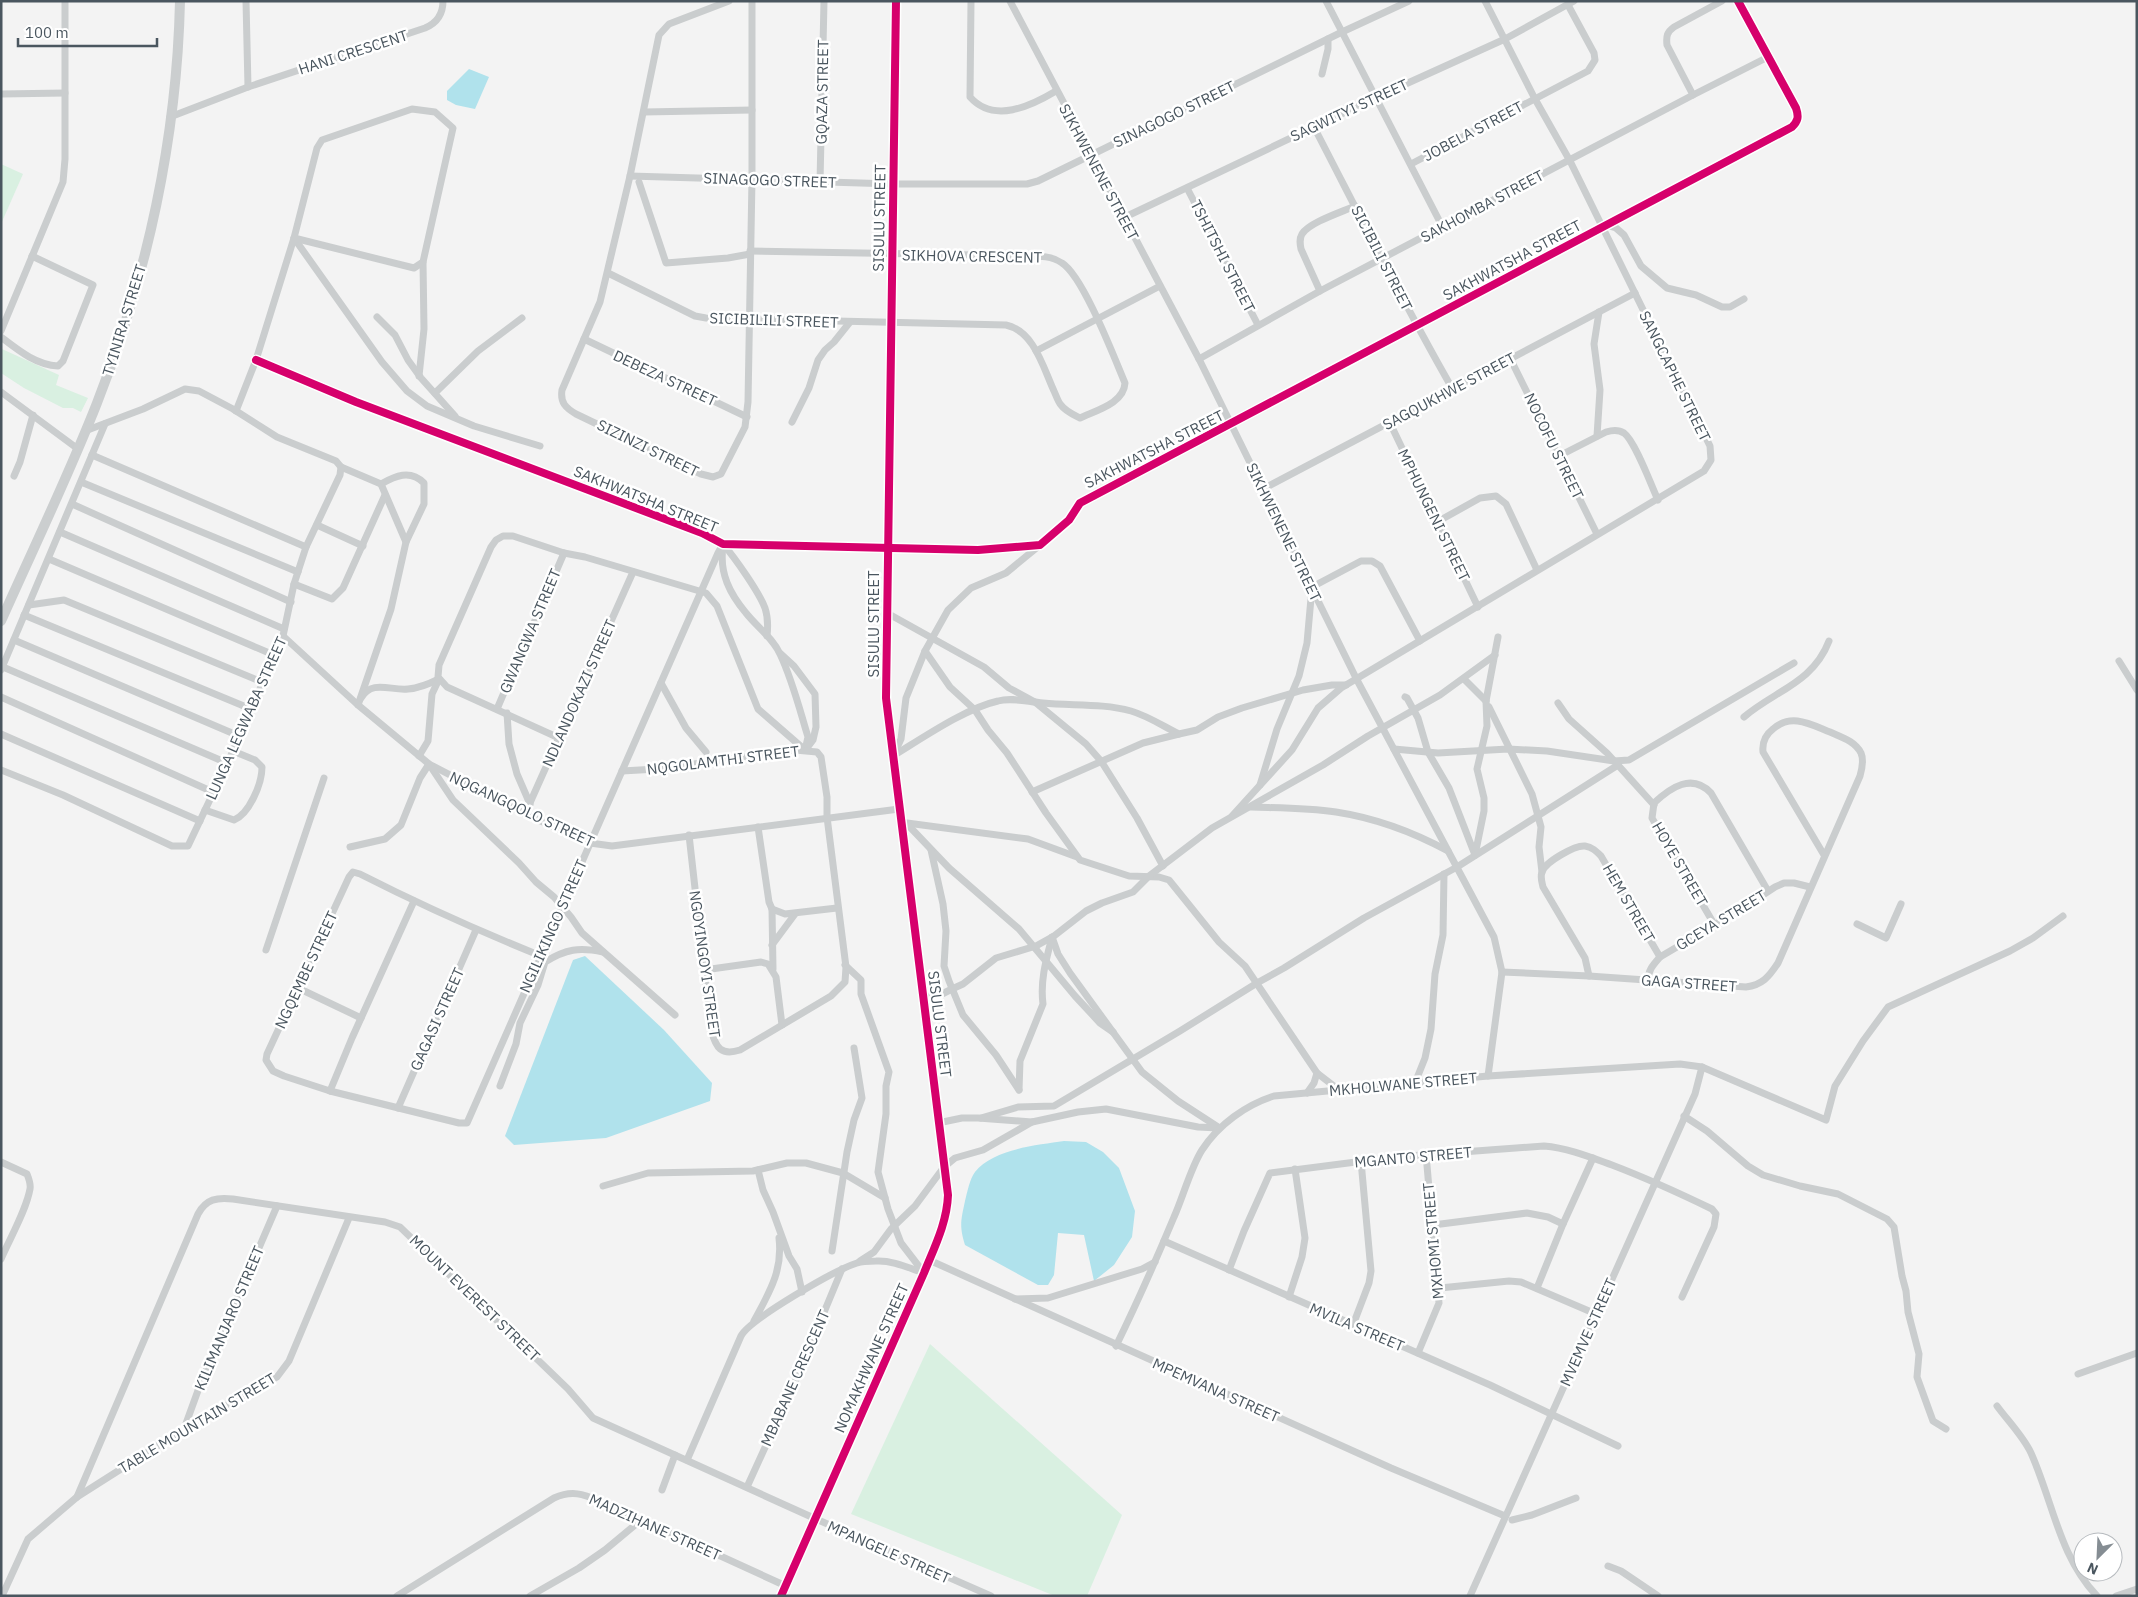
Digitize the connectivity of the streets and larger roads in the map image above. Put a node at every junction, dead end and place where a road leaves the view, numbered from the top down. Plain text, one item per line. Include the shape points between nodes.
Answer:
1 (64, 1) edge
2 (180, 1) edge
3 (246, 1) edge
4 (443, 1) edge
5 (729, 1) edge
6 (752, 1) edge
7 (824, 1) edge
8 (896, 1) edge
9 (972, 1) edge
10 (1010, 1) edge
11 (1326, 1) edge
12 (1409, 1) edge
13 (1485, 1) edge
14 (1722, 1) edge
15 (1738, 1) edge
16 (1571, 3) edge
17 (1342, 32) junction
18 (1328, 39) junction
19 (1505, 39) junction
20 (1768, 58) junction
21 (1322, 74) dead end
22 (248, 87) junction
23 (1056, 91) junction
24 (66, 93) junction
25 (1, 94) edge
26 (1693, 95) junction
27 (1377, 97) junction
28 (1535, 99) junction
29 (752, 110) junction
30 (644, 112) junction
31 (170, 117) junction
32 (1314, 127) junction
33 (1090, 154) junction
34 (1570, 161) junction
35 (1411, 164) junction
36 (630, 176) junction
37 (752, 179) junction
38 (639, 182) dead end
39 (820, 182) junction
40 (893, 184) junction
41 (1187, 188) junction
42 (1355, 206) junction
43 (1123, 218) junction
44 (1442, 226) junction
45 (1603, 226) junction
46 (294, 238) junction
47 (750, 253) junction
48 (892, 254) junction
49 (32, 256) junction
50 (1384, 259) junction
51 (423, 262) junction
52 (608, 273) junction
53 (1160, 286) junction
54 (1320, 291) junction
55 (1635, 293) junction
56 (1744, 299) dead end
57 (1600, 312) junction
58 (377, 317) dead end
59 (522, 318) dead end
60 (1098, 319) junction
61 (749, 321) junction
62 (850, 322) junction
63 (891, 323) junction
64 (1258, 325) junction
65 (1417, 326) junction
66 (1, 331) edge
67 (1, 336) edge
68 (584, 339) junction
69 (1036, 350) junction
70 (1510, 358) junction
71 (1199, 359) junction
72 (256, 360) junction
73 (419, 376) junction
74 (1452, 388) junction
75 (1, 392) edge
76 (434, 393) junction
77 (236, 411) junction
78 (33, 415) junction
79 (747, 417) junction
80 (460, 420) junction
81 (792, 422) dead end
82 (1390, 423) junction
83 (105, 424) junction
84 (1232, 424) junction
85 (86, 431) junction
86 (1597, 436) junction
87 (540, 446) dead end
88 (78, 449) junction
89 (92, 455) junction
90 (1559, 456) junction
91 (341, 467) junction
92 (14, 476) dead end
93 (81, 482) junction
94 (380, 484) junction
95 (1263, 489) junction
96 (385, 495) junction
97 (1658, 500) junction
98 (72, 504) junction
99 (1437, 522) junction
100 (317, 524) junction
101 (60, 532) junction
102 (1597, 534) junction
103 (406, 542) junction
104 (723, 544) junction
105 (1040, 545) junction
106 (363, 546) junction
107 (306, 547) junction
108 (887, 548) junction
109 (564, 553) junction
110 (49, 559) junction
111 (1538, 570) junction
112 (298, 572) junction
113 (633, 572) junction
114 (294, 584) junction
115 (1312, 587) junction
116 (701, 593) junction
117 (291, 602) junction
118 (29, 605) junction
119 (1478, 607) junction
120 (887, 612) junction
121 (24, 615) junction
122 (1, 621) edge
123 (284, 633) junction
124 (767, 636) junction
125 (1498, 637) dead end
126 (933, 638) junction
127 (14, 640) junction
128 (1420, 641) junction
129 (1829, 641) dead end
130 (926, 651) junction
131 (780, 653) junction
132 (1495, 655) junction
133 (274, 656) junction
134 (2120, 661) dead end
135 (1794, 663) dead end
136 (2, 669) edge
137 (439, 679) junction
138 (1464, 679) junction
139 (1357, 680) junction
140 (262, 682) junction
141 (661, 682) junction
142 (1346, 686) junction
143 (2137, 690) edge
144 (1290, 694) junction
145 (1, 697) edge
146 (1405, 697) dead end
147 (1034, 702) junction
148 (1487, 702) junction
149 (1558, 703) dead end
150 (358, 705) junction
151 (497, 708) junction
152 (251, 709) junction
153 (975, 710) junction
154 (1414, 710) junction
155 (507, 714) junction
156 (1744, 717) dead end
157 (1383, 727) junction
158 (1, 734) edge
159 (1179, 734) junction
160 (239, 736) junction
161 (559, 738) junction
162 (1394, 748) junction
163 (1481, 749) junction
164 (1509, 749) junction
165 (805, 750) junction
166 (233, 751) junction
167 (706, 752) dead end
168 (1428, 752) junction
169 (419, 756) junction
170 (893, 756) junction
171 (1101, 761) junction
172 (227, 763) junction
173 (1616, 763) junction
174 (429, 764) junction
175 (1, 770) edge
176 (622, 771) junction
177 (324, 778) dead end
178 (1259, 788) junction
179 (213, 792) junction
180 (1032, 792) junction
181 (530, 804) junction
182 (1654, 805) junction
183 (1251, 807) junction
184 (205, 810) junction
185 (899, 813) junction
186 (525, 814) junction
187 (1232, 816) junction
188 (1538, 816) junction
189 (826, 817) junction
190 (200, 821) junction
191 (908, 825) junction
192 (758, 827) junction
193 (689, 835) junction
194 (590, 843) junction
195 (350, 847) dead end
196 (931, 850) junction
197 (1448, 851) junction
198 (1475, 855) junction
199 (1824, 855) junction
200 (1077, 857) junction
201 (1163, 866) junction
202 (1457, 867) junction
203 (1542, 872) junction
204 (1444, 874) junction
205 (1149, 876) junction
206 (1810, 887) junction
207 (1768, 891) junction
208 (414, 902) junction
209 (1901, 904) dead end
210 (562, 906) junction
211 (838, 908) junction
212 (772, 909) junction
213 (795, 914) junction
214 (2063, 916) dead end
215 (1714, 924) junction
216 (1857, 924) dead end
217 (476, 930) junction
218 (1052, 937) junction
219 (772, 945) junction
220 (1033, 946) junction
221 (266, 950) dead end
222 (604, 952) junction
223 (540, 956) junction
224 (1660, 957) junction
225 (1045, 962) junction
226 (845, 966) junction
227 (773, 969) junction
228 (704, 970) junction
229 (1502, 972) junction
230 (1589, 976) junction
231 (1648, 980) junction
232 (1257, 983) junction
233 (298, 988) junction
234 (952, 989) junction
235 (923, 996) junction
236 (675, 1015) dead end
237 (361, 1018) junction
238 (782, 1025) junction
239 (1113, 1032) junction
240 (854, 1048) dead end
241 (1133, 1059) junction
242 (1702, 1067) junction
243 (1317, 1073) junction
244 (1488, 1076) junction
245 (1415, 1083) junction
246 (500, 1086) dead end
247 (1339, 1090) junction
248 (330, 1091) junction
249 (1307, 1093) junction
250 (398, 1108) junction
251 (1684, 1116) junction
252 (981, 1118) junction
253 (1032, 1122) junction
254 (467, 1123) joint
255 (938, 1123) junction
256 (1219, 1128) junction
257 (1426, 1154) junction
258 (1593, 1158) junction
259 (1361, 1161) junction
260 (1, 1162) edge
261 (944, 1167) junction
262 (1296, 1169) junction
263 (758, 1170) junction
264 (843, 1174) junction
265 (1655, 1182) junction
266 (603, 1186) dead end
267 (885, 1198) junction
268 (277, 1206) junction
269 (349, 1218) junction
270 (895, 1224) junction
271 (1563, 1224) junction
272 (1433, 1225) junction
273 (778, 1227) junction
274 (1164, 1241) junction
275 (832, 1251) dead end
276 (1, 1259) edge
277 (929, 1260) junction
278 (1155, 1262) junction
279 (858, 1263) junction
280 (842, 1269) junction
281 (1229, 1270) junction
282 (924, 1273) junction
283 (1440, 1288) junction
284 (1538, 1288) junction
285 (802, 1292) junction
286 (1682, 1296) dead end
287 (1288, 1297) junction
288 (1014, 1299) junction
289 (1596, 1314) junction
290 (752, 1323) junction
291 (1354, 1325) junction
292 (1116, 1346) junction
293 (1418, 1353) junction
294 (2137, 1353) edge
295 (2078, 1374) dead end
296 (1996, 1406) dead end
297 (1550, 1414) junction
298 (184, 1429) junction
299 (1946, 1429) dead end
300 (1618, 1446) dead end
301 (675, 1455) junction
302 (687, 1460) junction
303 (747, 1487) junction
304 (662, 1490) dead end
305 (77, 1496) junction
306 (1576, 1498) dead end
307 (1509, 1518) junction
308 (641, 1520) junction
309 (816, 1520) junction
310 (1608, 1566) dead end
311 (786, 1586) junction
312 (2137, 1589) edge
313 (2, 1596) edge
314 (397, 1596) edge
315 (530, 1596) edge
316 (781, 1596) edge
317 (991, 1596) edge
318 (1470, 1596) edge
319 (1658, 1596) edge
320 (2097, 1596) edge
321 (2116, 1596) edge

1 - 24 street
2 - 31 street, TYINIRA STREET via 178,56
3 - 22 street
4 - 22 street, HANI CRESCENT via 438,19 425,28
5 - 30 street, SIZINZI STREET via 663,28 655,47
6 - 29 street, SIZINZI STREET
7 - 39 street, GQAZA STREET
8 - 40 street, SISULU STREET
9 - 23 street via 970,97 977,105 995,111 1018,110
10 - 23 street, SIKHWENENE STREET
11 - 17 street
12 - 17 street, SINAGOGO STREET
13 - 19 street, SANGCAPHE STREET
14 - 26 street via 1668,31 1667,45
15 - 20 street
16 - 19 street, SAGWITYI STREET
16 - 28 street, JOBELA STREET via 1595,60 1588,71
17 - 18 street, SINAGOGO STREET
17 - 27 street
18 - 21 street
18 - 33 street, SINAGOGO STREET
19 - 27 street, SAGWITYI STREET
19 - 28 street, SANGCAPHE STREET
20 - 26 street, SAKHOMBA STREET
20 - 45 street, SAKHWATSHA STREET via 1799,116 1796,123
22 - 31 street, HANI CRESCENT
23 - 33 street, SIKHWENENE STREET
24 - 25 street
24 - 49 street via 63,182
26 - 34 street, SAKHOMBA STREET
27 - 32 street, SAGWITYI STREET
27 - 35 street
28 - 34 street, SANGCAPHE STREET
28 - 35 street, JOBELA STREET
29 - 30 street
29 - 37 street, SIZINZI STREET
30 - 36 street, SIZINZI STREET
31 - 85 street, TYINIRA STREET via 145,253 119,342
32 - 41 street, SAGWITYI STREET
32 - 42 street, SICIBILI STREET
33 - 40 street, SINAGOGO STREET via 1027,184
33 - 43 street, SIKHWENENE STREET
34 - 44 street, SAKHOMBA STREET
34 - 45 street, SANGCAPHE STREET
35 - 44 street
36 - 37 street, SINAGOGO STREET
36 - 52 street, SIZINZI STREET
37 - 39 street, SINAGOGO STREET
37 - 47 street, SIZINZI STREET
38 - 47 street, SIKHOVA CRESCENT via 666,263
39 - 40 street, SINAGOGO STREET
40 - 48 street, SISULU STREET
41 - 43 street, SAGWITYI STREET
41 - 64 street, TSHITSHI STREET
42 - 50 street, SICIBILI STREET
42 - 54 street via 1302,234 1300,249
43 - 53 street, SIKHWENENE STREET
44 - 50 street, SAKHOMBA STREET
45 - 55 street, SANGCAPHE STREET
45 - 56 street via 1616,228 1641,266 1667,288 1696,295 1722,307 1730,307
45 - 65 street, SAKHWATSHA STREET
46 - 51 street via 414,268
46 - 51 street via 317,148 322,140 412,109 435,112 453,128
46 - 72 street
46 - 80 street via 382,362 407,391 427,406
47 - 48 street, SIKHOVA CRESCENT
47 - 61 street, SIZINZI STREET
48 - 60 street, SIKHOVA CRESCENT via 1057,259 1070,269
48 - 63 street, SISULU STREET
49 - 66 street
49 - 67 street via 93,285 63,361 58,366 45,366
50 - 54 street, SAKHOMBA STREET
50 - 65 street, SICIBILI STREET
51 - 73 street via 424,314
52 - 61 street, SICIBILILI STREET via 695,316
52 - 68 street, SIZINZI STREET via 594,319
53 - 60 street
53 - 71 street, SIKHWENENE STREET
54 - 64 street, SAKHOMBA STREET
55 - 57 street, SAGQUKHWE STREET
55 - 97 street, SANGCAPHE STREET via 1712,454 1704,471
57 - 70 street, SAGQUKHWE STREET
57 - 86 street via 1594,344 1600,390
58 - 73 street via 395,335
59 - 76 street via 478,351
60 - 69 street
60 - 69 street, SIKHOVA CRESCENT via 1125,383 1125,392 1118,399 1080,418 1061,405
61 - 62 street, SICIBILILI STREET
61 - 79 street, SIZINZI STREET
62 - 63 street, SICIBILILI STREET
62 - 81 street via 818,360 809,388
63 - 69 street, SIKHOVA CRESCENT via 1006,325 1022,331
63 - 108 street, SISULU STREET
64 - 71 street, SAKHOMBA STREET
65 - 74 street, SICIBILI STREET
65 - 84 street, SAKHWATSHA STREET
68 - 79 street, DEBEZA STREET
68 - 79 street, SIZINZI STREET via 562,390 562,403 576,414 683,466 708,477 721,474
70 - 74 street, SAGQUKHWE STREET
70 - 90 street, NOCOFU STREET
71 - 84 street, SIKHWENENE STREET
72 - 77 street
72 - 104 street, SAKHWATSHA STREET via 365,405 702,533
73 - 76 street
74 - 82 street, SAGQUKHWE STREET
75 - 78 street
76 - 80 street
77 - 83 street via 199,391 185,389
77 - 91 street via 277,436 336,461
78 - 88 street
78 - 92 street
80 - 87 street
82 - 95 street, SAGQUKHWE STREET
82 - 99 street, MPHUNGENI STREET
83 - 85 street
83 - 89 street
84 - 95 street, SIKHWENENE STREET
84 - 105 street, SAKHWATSHA STREET via 1080,503 1069,520
85 - 88 street, TYINIRA STREET
86 - 90 street
86 - 97 street via 1613,430 1626,434
88 - 122 street, TYINIRA STREET
89 - 93 street
89 - 107 street
90 - 102 street, NOCOFU STREET
91 - 94 street
91 - 100 street, LUNGA LEGWABA STREET
93 - 98 street
93 - 112 street
94 - 96 street
94 - 103 street via 395,476 410,474 424,483 424,504
95 - 115 street, SIKHWENENE STREET
96 - 103 street
96 - 106 street
97 - 102 street, SANGCAPHE STREET
98 - 101 street
98 - 117 street
99 - 111 street via 1480,498 1496,496 1506,504
99 - 119 street, MPHUNGENI STREET
100 - 106 street
100 - 107 street, LUNGA LEGWABA STREET
101 - 110 street
101 - 123 street, NQGANGQOLO STREET
102 - 111 street, SANGCAPHE STREET
103 - 150 street via 391,609
104 - 108 street, SAKHWATSHA STREET
104 - 116 street, NGILIKINGO STREET
104 - 124 street via 765,609
104 - 124 street via 724,581 746,614
105 - 108 street, SAKHWATSHA STREET via 978,550
105 - 126 street via 1006,573 971,588 948,610
106 - 114 street via 343,588 332,599
107 - 112 street, LUNGA LEGWABA STREET
108 - 120 street, SISULU STREET
109 - 113 street
109 - 137 street via 513,536 496,540 439,665
109 - 151 street, GWANGWA STREET
110 - 118 street
110 - 133 street
111 - 119 street, SANGCAPHE STREET
112 - 114 street, LUNGA LEGWABA STREET
113 - 116 street
113 - 161 street, NDLANDOKAZI STREET
114 - 117 street, LUNGA LEGWABA STREET
115 - 128 street via 1361,561 1380,566
115 - 139 street, SIKHWENENE STREET
115 - 144 street via 1307,643 1299,676
116 - 141 street, NGILIKINGO STREET
116 - 165 street via 706,593 717,606 758,709
117 - 123 street, LUNGA LEGWABA STREET
118 - 121 street
118 - 140 street via 64,600
119 - 128 street, SANGCAPHE STREET
120 - 126 street
120 - 170 street, SISULU STREET via 886,698
121 - 127 street
121 - 152 street
123 - 133 street, LUNGA LEGWABA STREET
123 - 150 street, NQGANGQOLO STREET
124 - 131 street
125 - 132 street
126 - 130 street
126 - 147 street via 984,667 1009,688
127 - 136 street
127 - 160 street
128 - 139 street, SANGCAPHE STREET
129 - 156 street via 1825,652 1795,685
130 - 153 street via 950,687
130 - 170 street via 906,698 901,739
131 - 165 street via 805,726 808,738
131 - 165 street via 815,694 816,727 813,740
132 - 138 street
132 - 148 street
133 - 140 street, LUNGA LEGWABA STREET
134 - 143 street
135 - 173 street via 1629,760
136 - 172 street
137 - 150 street via 406,690 378,686 365,692
137 - 151 street via 447,687
137 - 169 street via 432,694 428,741
138 - 148 street
138 - 154 street
139 - 142 street, SANGCAPHE STREET
139 - 157 street, SIKHWENENE STREET
140 - 152 street, LUNGA LEGWABA STREET
141 - 167 street via 686,728
141 - 176 street, NGILIKINGO STREET
142 - 144 street via 1332,685
142 - 178 street, SANGCAPHE STREET via 1318,708 1292,750
144 - 159 street via 1242,708 1197,730
144 - 178 street
145 - 179 street
146 - 154 street
147 - 153 street via 1000,700
147 - 159 street via 1096,705 1132,711
147 - 171 street via 1086,744
148 - 163 street via 1487,726
148 - 164 street
149 - 173 street via 1569,719
150 - 169 street, NQGANGQOLO STREET
151 - 155 street
152 - 160 street, LUNGA LEGWABA STREET
153 - 170 street
153 - 180 street
154 - 157 street
154 - 168 street
155 - 161 street
155 - 181 street via 509,744
157 - 162 street, SIKHWENENE STREET
157 - 183 street
158 - 190 street
159 - 171 street
160 - 166 street, LUNGA LEGWABA STREET
161 - 181 street, NDLANDOKAZI STREET
162 - 168 street
162 - 197 street, SIKHWENENE STREET
163 - 164 street
163 - 168 street
163 - 198 street via 1477,770 1484,811
164 - 173 street via 1547,751
164 - 188 street via 1532,794
165 - 176 street, NQGOLAMTHI STREET
165 - 189 street, NQGOLAMTHI STREET via 817,752 821,757 827,796
166 - 172 street, LUNGA LEGWABA STREET
166 - 184 street via 255,760 262,767 255,794 240,818 234,820
168 - 198 street via 1449,788
169 - 174 street, NQGANGQOLO STREET
170 - 185 street, SISULU STREET
171 - 180 street
171 - 201 street via 1151,840
172 - 179 street, LUNGA LEGWABA STREET
173 - 182 street
173 - 188 street
174 - 186 street, NQGANGQOLO STREET
174 - 195 street via 401,825 385,839
174 - 210 street via 454,800
175 - 190 street, LUNGA LEGWABA STREET via 172,846 188,846
176 - 194 street, NGILIKINGO STREET
177 - 221 street
178 - 187 street, SANGCAPHE STREET
179 - 184 street, LUNGA LEGWABA STREET
180 - 200 street
181 - 186 street, NDLANDOKAZI STREET
182 - 207 street, HOYE STREET via 1682,784 1693,782 1706,788
182 - 215 street, HOYE STREET via 1652,818 1655,824
183 - 187 street
183 - 197 street via 1351,814 1394,827
184 - 190 street, LUNGA LEGWABA STREET
185 - 189 street, NQGANGQOLO STREET
185 - 191 street
185 - 235 street, SISULU STREET
186 - 194 street, NQGANGQOLO STREET
187 - 201 street
188 - 198 street
188 - 203 street
189 - 192 street, NQGANGQOLO STREET
189 - 211 street, NGOYINGOYI STREET
191 - 196 street
191 - 200 street via 1021,838
192 - 193 street, NQGANGQOLO STREET
192 - 212 street
193 - 194 street, NQGANGQOLO STREET via 612,846
193 - 228 street, NGOYINGOYI STREET
194 - 210 street, NGILIKINGO STREET
196 - 220 street via 1019,929
196 - 234 street via 946,930 944,966
197 - 202 street, SIKHWENENE STREET
198 - 202 street
199 - 199 street, GAGA STREET via 1860,776 1861,753 1848,740 1804,721 1784,721 1765,737 1763,752
199 - 206 street, GAGA STREET
200 - 205 street via 1128,876
201 - 205 street
202 - 204 street
202 - 229 street, SIKHWENENE STREET via 1494,937
203 - 224 street, HEM STREET via 1546,865 1579,846 1594,849
203 - 230 street via 1544,887 1585,958
204 - 232 street
204 - 245 street via 1443,935 1435,974 1431,1030
205 - 218 street via 1133,892 1086,911
205 - 232 street via 1169,880 1214,937 1245,966
206 - 207 street, GCEYA STREET via 1784,883
206 - 231 street, GAGA STREET via 1778,963 1763,982 1746,987
207 - 215 street, GCEYA STREET
208 - 217 street, NGQEMBE STREET
208 - 233 street, NGQEMBE STREET via 353,872
208 - 237 street
209 - 216 street via 1886,938
210 - 222 street via 582,933
210 - 223 street, NGILIKINGO STREET
211 - 213 street
211 - 226 street, NGOYINGOYI STREET
212 - 213 street
212 - 219 street
213 - 219 street
214 - 242 street, MKHOLWANE STREET via 2010,951 1888,1007 1836,1086 1826,1120
215 - 224 street, GCEYA STREET
217 - 223 street, NGQEMBE STREET
217 - 250 street, GAGASI STREET
218 - 220 street
218 - 225 street
218 - 239 street via 1066,967
219 - 227 street
220 - 225 street
220 - 234 street via 996,958
222 - 236 street
222 - 246 street via 574,949 545,962 520,1023 516,1044
223 - 254 street, NGILIKINGO STREET
224 - 231 street, GCEYA STREET via 1651,966
225 - 234 street via 1043,1004 1020,1061 1019,1090 996,1054 964,1015
225 - 239 street via 1100,1023
226 - 238 street, NGOYINGOYI STREET via 845,982 832,996
226 - 267 street via 861,980 861,994 889,1072 878,1172
227 - 228 street via 761,962
227 - 238 street
228 - 238 street, NGOYINGOYI STREET via 711,1030 714,1042 724,1052 740,1050
229 - 230 street, GAGA STREET
229 - 244 street, SIKHWENENE STREET
230 - 231 street, GAGA STREET
232 - 241 street
232 - 243 street
233 - 237 street
233 - 248 street, NGQEMBE STREET via 266,1060 272,1071 278,1074
234 - 235 street via 942,994
235 - 255 street, SISULU STREET
237 - 248 street
239 - 241 street
240 - 264 street via 862,1098
241 - 252 street via 1054,1106 1018,1107
241 - 256 street via 1158,1086
242 - 244 street, MKHOLWANE STREET via 1680,1064
242 - 251 street, MVEMVE STREET
243 - 247 street
243 - 249 street
244 - 245 street, MKHOLWANE STREET
245 - 247 street, MKHOLWANE STREET
247 - 249 street, MKHOLWANE STREET
248 - 250 street, NGQEMBE STREET
249 - 256 street, MKHOLWANE STREET via 1261,1100
250 - 254 street, NGQEMBE STREET
251 - 265 street, MVEMVE STREET
251 - 299 street via 1763,1175 1838,1194 1887,1218 1894,1227 1908,1312 1919,1354 1919,1384 1933,1421
252 - 253 street
252 - 255 street
253 - 256 street via 1106,1108 1198,1127
253 - 261 street via 983,1150 955,1158
255 - 261 street, NOMAKHWANE STREET
256 - 274 street, MKHOLWANE STREET via 1202,1150
257 - 258 street, MGANTO STREET via 1544,1146
257 - 259 street, MGANTO STREET
257 - 272 street, MXHOMI STREET
258 - 265 street, MGANTO STREET
258 - 271 street
259 - 262 street, MGANTO STREET
259 - 291 street via 1371,1271
260 - 276 street via 27,1174 30,1190
261 - 270 street via 915,1206
261 - 277 street, NOMAKHWANE STREET via 948,1208
262 - 281 street, MGANTO STREET via 1270,1173
262 - 287 street via 1305,1238
263 - 264 street via 787,1163 806,1163
263 - 266 street via 648,1173
263 - 273 street
264 - 267 street
264 - 275 street
265 - 286 street, MGANTO STREET via 1712,1208 1716,1214 1714,1227
265 - 289 street, MVEMVE STREET
267 - 270 street
268 - 269 street, MOUNT EVEREST STREET
268 - 298 street, KILIMANJARO STREET via 200,1384
268 - 305 street, MOUNT EVEREST STREET via 233,1198 217,1198 205,1203
269 - 298 street, TABLE MOUNTAIN STREET via 284,1370 268,1383
269 - 301 street, MOUNT EVEREST STREET via 400,1227 568,1389 593,1418
270 - 279 street via 874,1252
270 - 282 street via 901,1243
271 - 272 street via 1543,1215 1527,1213
271 - 284 street
272 - 283 street, MXHOMI STREET
273 - 285 street via 797,1269
273 - 290 street via 780,1248 775,1280
274 - 278 street, MKHOLWANE STREET
274 - 281 street, MVILA STREET
277 - 282 street, NOMAKHWANE STREET
277 - 288 street, MPEMVANA STREET
278 - 288 street via 1142,1270 1048,1298
278 - 292 street, MKHOLWANE STREET
279 - 280 street, MBABANE CRESCENT
279 - 282 street, MBABANE CRESCENT via 878,1260
280 - 285 street, MBABANE CRESCENT
280 - 303 street, MBABANE CRESCENT
281 - 287 street, MVILA STREET
282 - 309 street, NOMAKHWANE STREET
283 - 284 street via 1509,1281
283 - 293 street, MXHOMI STREET via 1436,1315
284 - 289 street
285 - 290 street, MBABANE CRESCENT
287 - 291 street, MVILA STREET
288 - 292 street, MPEMVANA STREET
289 - 297 street, MVEMVE STREET
290 - 302 street, MBABANE CRESCENT via 741,1336
291 - 293 street, MVILA STREET
292 - 307 street, MPEMVANA STREET
293 - 297 street, MVILA STREET
294 - 295 street
296 - 320 street via 2030,1452 2066,1550 2084,1582
297 - 300 street, MVILA STREET
297 - 307 street, MVEMVE STREET
298 - 305 street, TABLE MOUNTAIN STREET
301 - 302 street, MOUNT EVEREST STREET
301 - 304 street
302 - 303 street, MOUNT EVEREST STREET
303 - 309 street, MOUNT EVEREST STREET
305 - 313 street, TABLE MOUNTAIN STREET via 28,1539
306 - 307 street via 1532,1515
307 - 318 street, MVEMVE STREET
308 - 311 street, MADZIHANE STREET
308 - 314 street, MADZIHANE STREET via 589,1496 562,1494
308 - 315 street via 579,1568
309 - 311 street, NOMAKHWANE STREET
309 - 317 street, MPANGELE STREET
310 - 319 street
311 - 316 street, NOMAKHWANE STREET
312 - 321 street

